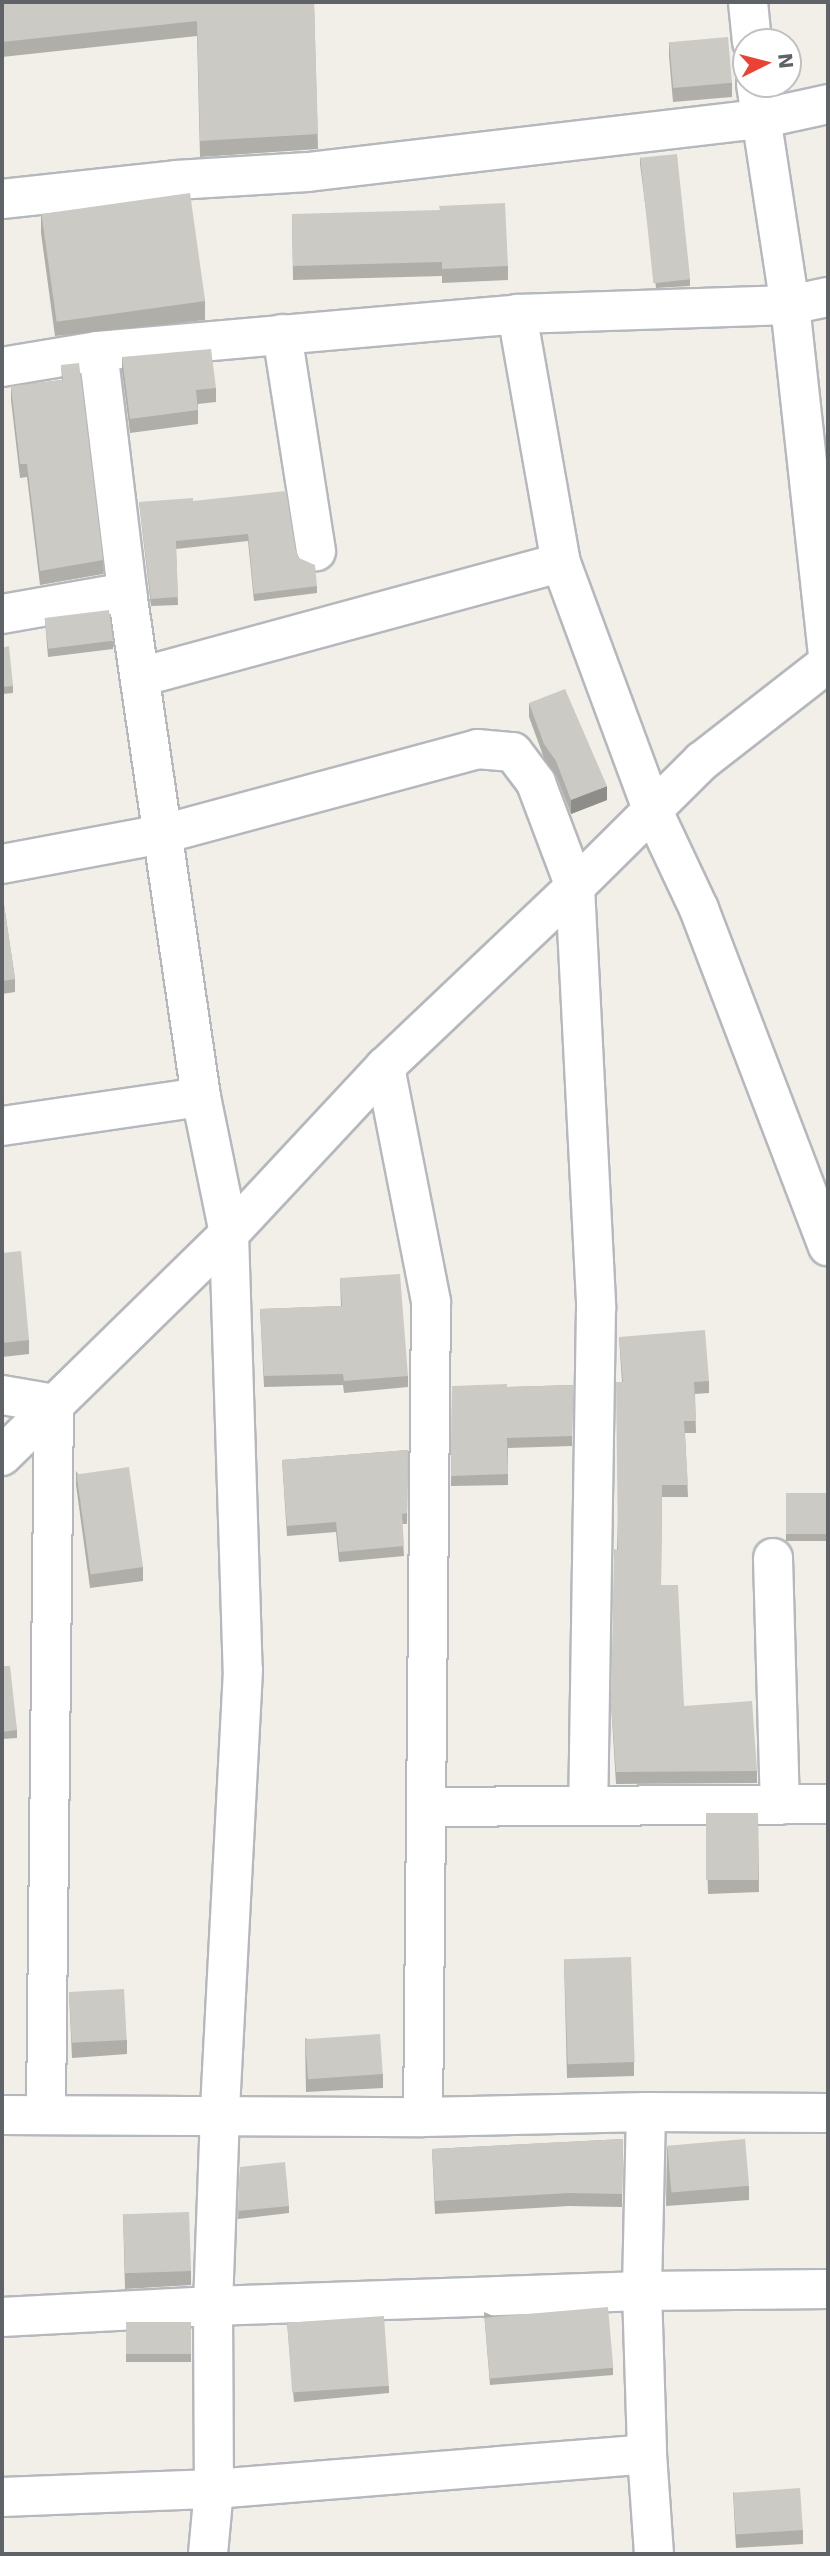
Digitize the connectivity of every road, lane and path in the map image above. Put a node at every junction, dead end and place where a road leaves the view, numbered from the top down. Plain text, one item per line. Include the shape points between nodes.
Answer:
1 (748, 2) edge
2 (751, 28) edge
3 (758, 101) edge
4 (828, 104) edge
5 (2, 199) edge
6 (828, 297) edge
7 (790, 305) junction
8 (517, 314) junction
9 (282, 334) junction
10 (98, 351) junction
11 (2, 367) edge
12 (316, 551) dead end
13 (561, 563) junction
14 (127, 593) junction
15 (2, 614) edge
16 (828, 652) edge
17 (828, 663) edge
18 (140, 677) junction
19 (652, 809) junction
20 (163, 834) junction
21 (2, 864) edge
22 (575, 887) junction
23 (385, 1066) junction
24 (201, 1097) junction
25 (2, 1126) edge
26 (229, 1234) junction
27 (828, 1246) edge
28 (2, 1395) edge
29 (54, 1404) junction
30 (2, 1456) edge
31 (773, 1558) dead end
32 (828, 1804) edge
33 (780, 1805) junction
34 (588, 1806) junction
35 (426, 1807) junction
36 (646, 2112) junction
37 (828, 2113) edge
38 (46, 2114) junction
39 (220, 2114) junction
40 (2, 2115) edge
41 (423, 2117) junction
42 (828, 2288) edge
43 (642, 2291) junction
44 (213, 2306) junction
45 (2, 2317) edge
46 (647, 2454) junction
47 (214, 2489) junction
48 (2, 2497) edge
49 (208, 2554) edge
50 (654, 2554) edge

1 - 2 street
3 - 4 street
3 - 5 street via 309,172 176,180
3 - 7 street
6 - 7 street
7 - 8 street
7 - 16 street
8 - 9 street
8 - 13 street
9 - 10 street
9 - 12 street
10 - 11 street
10 - 14 street
13 - 18 street
13 - 19 street
14 - 15 street
14 - 18 street
17 - 19 street via 702,761
18 - 20 street
19 - 22 street
19 - 27 street via 699,909
20 - 21 street
20 - 22 street via 477,749 513,752 536,783
20 - 24 street
22 - 23 street
22 - 34 street via 596,1308
23 - 26 street
23 - 35 street via 431,1302
24 - 25 street
24 - 26 street
26 - 29 street
26 - 39 street via 243,1670
28 - 29 street
29 - 30 street
29 - 38 street
31 - 33 street
32 - 33 street
33 - 34 street
34 - 35 street
35 - 41 street
36 - 37 street
36 - 41 street
36 - 43 street
38 - 39 street
38 - 40 street
39 - 41 street
39 - 44 street
42 - 43 street
43 - 44 street
43 - 46 street
44 - 45 street
44 - 47 street
46 - 47 street
46 - 50 street
47 - 48 street
47 - 49 street

